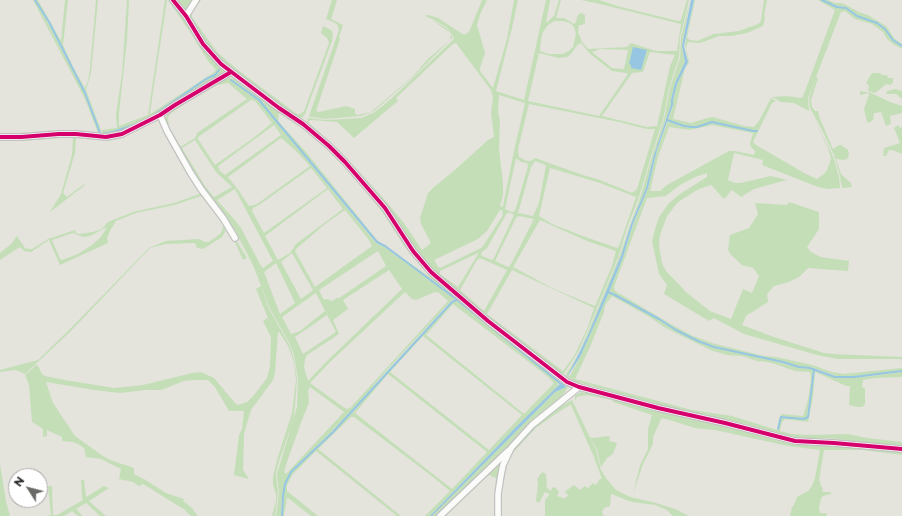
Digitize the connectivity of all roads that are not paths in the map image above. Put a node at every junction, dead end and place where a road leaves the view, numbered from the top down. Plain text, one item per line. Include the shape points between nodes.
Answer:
1 (173, 0) edge
2 (196, 0) edge
3 (186, 16) junction
4 (231, 72) junction
5 (160, 115) junction
6 (0, 137) edge
7 (236, 238) dead end
8 (579, 387) junction
9 (511, 448) junction
10 (902, 449) edge
11 (440, 516) edge
12 (498, 516) edge

1 - 3 street
2 - 3 street
3 - 4 street via 211,54
4 - 5 street
4 - 8 street via 329,146 392,217 420,261 444,284 531,355
5 - 6 street via 114,136 59,134
5 - 7 street via 190,172
8 - 9 street via 532,425
8 - 10 street via 794,441
9 - 11 street
9 - 12 street via 501,475

